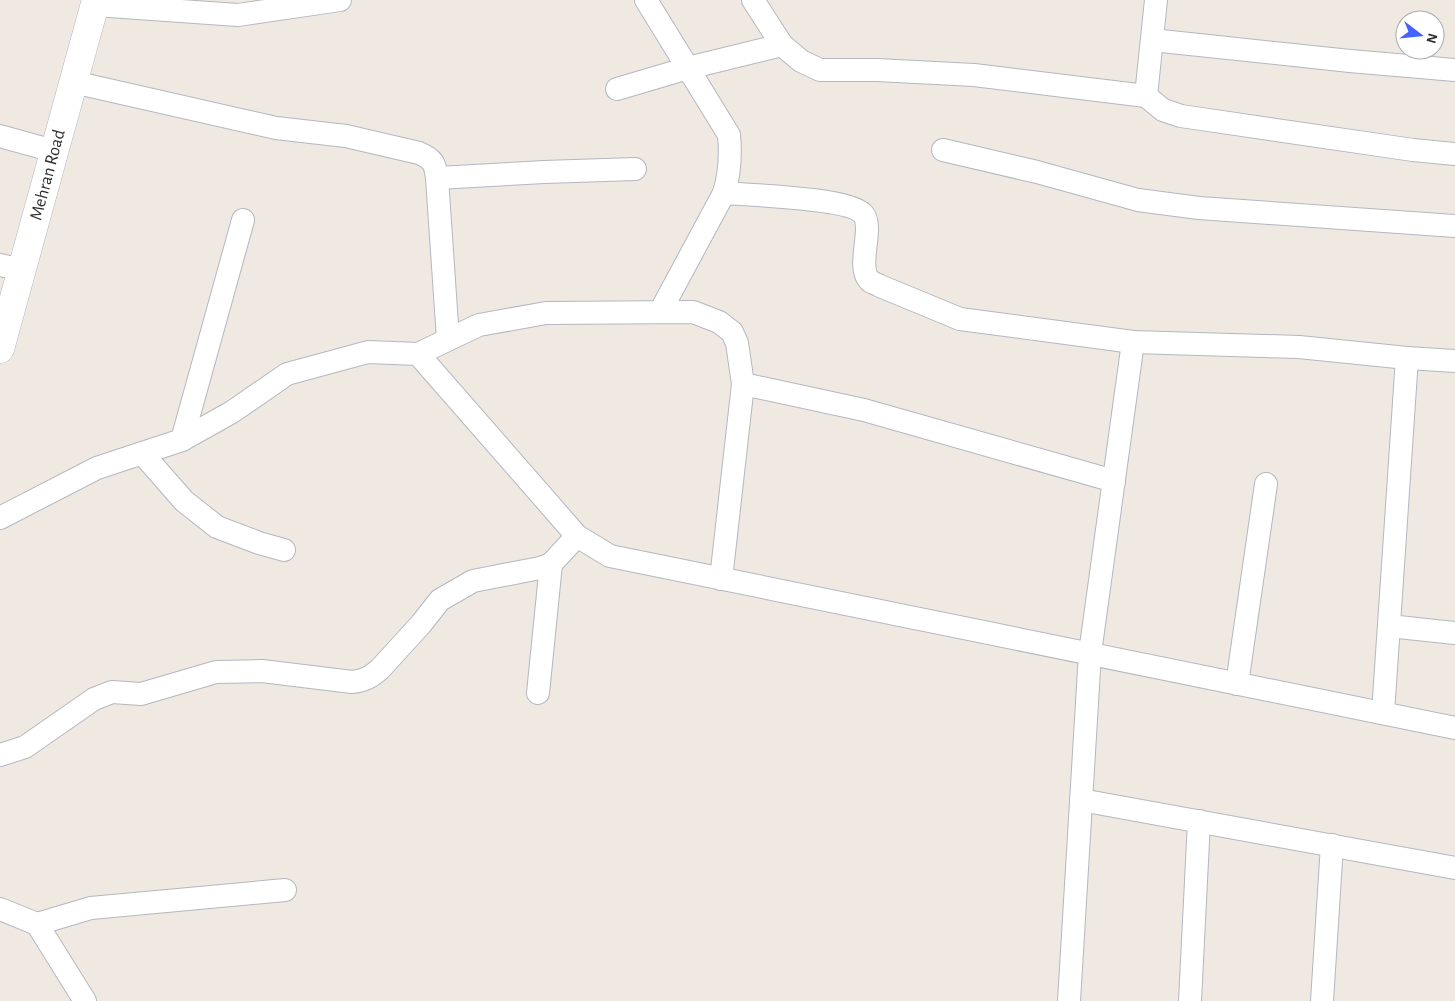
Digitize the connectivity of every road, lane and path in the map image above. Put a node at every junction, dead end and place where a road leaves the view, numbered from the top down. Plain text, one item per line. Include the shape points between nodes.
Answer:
1 (340, 0) edge
2 (646, 0) edge
3 (753, 0) edge
4 (1156, 0) edge
5 (96, 2) edge
6 (1152, 40) junction
7 (782, 45) junction
8 (688, 68) junction
9 (1455, 70) edge
10 (74, 82) junction
11 (617, 89) dead end
12 (1146, 96) junction
13 (0, 136) edge
14 (943, 150) dead end
15 (54, 151) junction
16 (1455, 154) edge
17 (635, 169) dead end
18 (437, 178) junction
19 (724, 193) junction
20 (242, 220) dead end
21 (1455, 226) edge
22 (11, 267) edge
23 (660, 312) junction
24 (448, 339) junction
25 (1133, 342) junction
26 (0, 349) edge
27 (418, 354) junction
28 (1407, 358) junction
29 (1455, 361) edge
30 (742, 384) junction
31 (182, 440) junction
32 (142, 453) junction
33 (1114, 481) junction
34 (1266, 484) dead end
35 (0, 518) edge
36 (577, 536) junction
37 (284, 550) dead end
38 (551, 564) junction
39 (721, 579) junction
40 (1389, 626) junction
41 (1455, 633) edge
42 (1090, 653) junction
43 (1237, 684) junction
44 (538, 693) dead end
45 (1383, 713) junction
46 (1455, 728) edge
47 (0, 755) edge
48 (1081, 800) junction
49 (1199, 821) junction
50 (1332, 845) junction
51 (1455, 868) edge
52 (285, 890) dead end
53 (0, 909) edge
54 (37, 924) junction
55 (85, 1001) edge
56 (1069, 1001) edge
57 (1190, 1001) edge
58 (1322, 1001) edge

1 - 5 street via 238,15
2 - 8 street
3 - 7 street
4 - 6 street
5 - 10 street, Mehran Road
6 - 9 street
6 - 12 street
7 - 8 street
7 - 12 street via 801,61 820,70 974,75
8 - 11 street
8 - 19 street via 729,135 731,154
10 - 15 street, Mehran Road
10 - 18 street via 276,128 346,136 419,153 430,158
12 - 16 street via 1163,110 1181,116
13 - 15 street
14 - 21 street via 1138,200 1199,208
15 - 22 street, Mehran Road
17 - 18 street
18 - 24 street
19 - 23 street
19 - 25 street via 816,200 857,210 863,214 866,224 864,271 869,280 960,319
20 - 31 street
22 - 26 street, Mehran Road
23 - 24 street via 546,313 480,325
23 - 30 street via 693,312 719,322 732,332 737,343
24 - 27 street
25 - 28 street via 1299,348
25 - 33 street
27 - 31 street via 368,352 288,374 232,412
27 - 36 street
28 - 29 street
28 - 40 street
30 - 33 street via 864,410
30 - 39 street
31 - 32 street
32 - 35 street via 97,468
32 - 37 street via 184,501 217,527
33 - 42 street
34 - 43 street
36 - 38 street
36 - 39 street via 610,556
38 - 44 street
38 - 47 street via 473,581 440,600 380,670 366,680 352,682 262,671 216,672 140,694 112,692 94,699 25,747
39 - 42 street
40 - 41 street
40 - 45 street
42 - 43 street
42 - 48 street
43 - 45 street
45 - 46 street
48 - 49 street
48 - 56 street
49 - 50 street
49 - 57 street
50 - 51 street
50 - 58 street
52 - 54 street via 91,908
53 - 54 street
54 - 55 street

